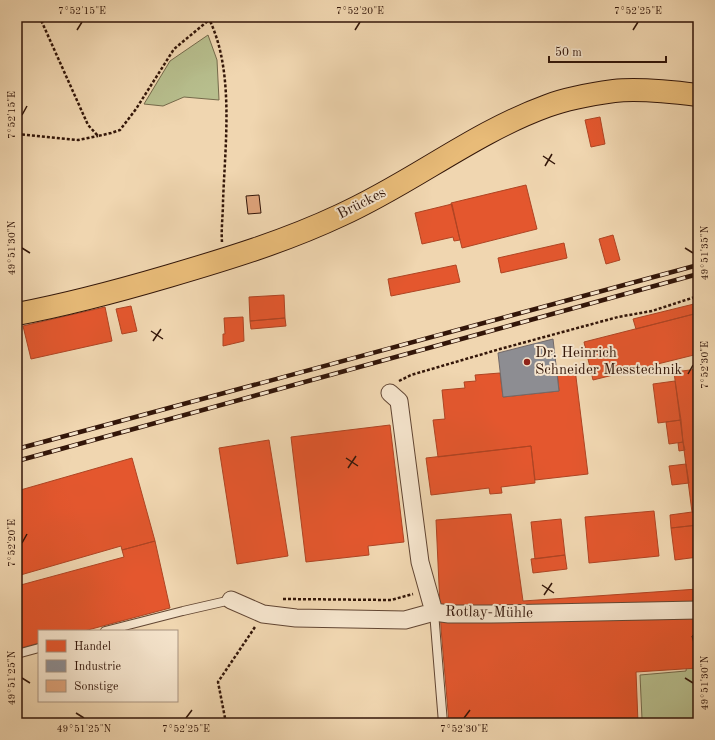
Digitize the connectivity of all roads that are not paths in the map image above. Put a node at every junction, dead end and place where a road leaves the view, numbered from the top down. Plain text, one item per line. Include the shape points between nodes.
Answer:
1 (698, 95) edge
2 (17, 314) edge
3 (390, 393) road end
4 (231, 600) joint
5 (698, 610) edge
6 (434, 612) junction
7 (109, 630) edge
8 (38, 648) edge
9 (17, 654) edge
10 (443, 723) edge

1 - 2 main road, Brückes via 616,91 548,105 487,133 342,215 300,233 226,260 101,296
3 - 6 street, Rotlay-Mühle via 399,401 420,562
4 - 6 street via 263,614 296,618 405,620
4 - 7 lane
5 - 6 street, Rotlay-Mühle via 491,614
6 - 10 lane
8 - 9 lane

